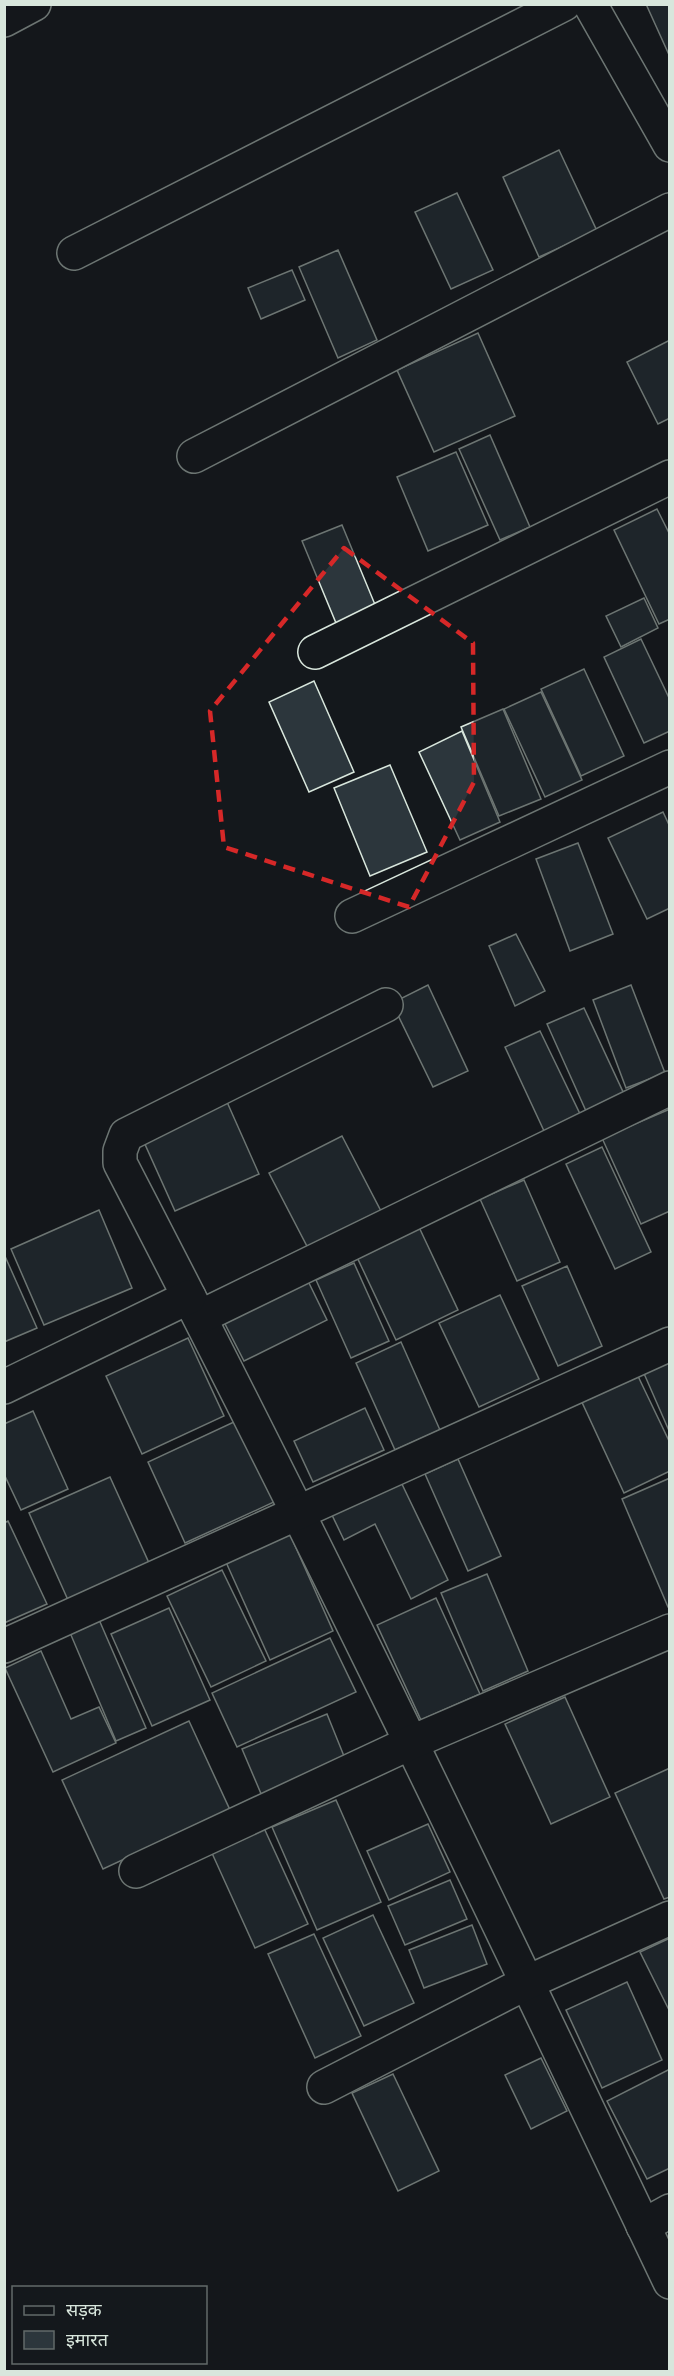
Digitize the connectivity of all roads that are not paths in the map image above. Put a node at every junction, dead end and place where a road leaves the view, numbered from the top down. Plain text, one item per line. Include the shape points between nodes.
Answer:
1 (34, 4) edge
2 (564, 4) edge
3 (590, 4) edge
4 (4, 20) edge
5 (669, 145) edge
6 (669, 210) edge
7 (74, 253) dead end
8 (194, 456) dead end
9 (669, 477) edge
10 (315, 652) dead end
11 (669, 767) edge
12 (352, 916) dead end
13 (386, 1005) dead end
14 (669, 1088) edge
15 (194, 1307) junction
16 (669, 1344) edge
17 (4, 1387) edge
18 (296, 1512) junction
19 (669, 1631) edge
20 (4, 1646) edge
21 (410, 1743) junction
22 (136, 1871) dead end
23 (669, 1918) edge
24 (526, 1983) junction
25 (324, 2087) dead end
26 (656, 2218) edge
27 (669, 2282) edge

1 - 4 street
2 - 7 street
3 - 5 street
6 - 8 street
9 - 10 street
11 - 12 street
13 - 15 street via 126,1135 120,1163
14 - 15 street
15 - 17 street
15 - 18 street
16 - 18 street
18 - 20 street
18 - 21 street
19 - 21 street
21 - 22 street
21 - 24 street
23 - 24 street
24 - 25 street
24 - 26 street
26 - 27 street

